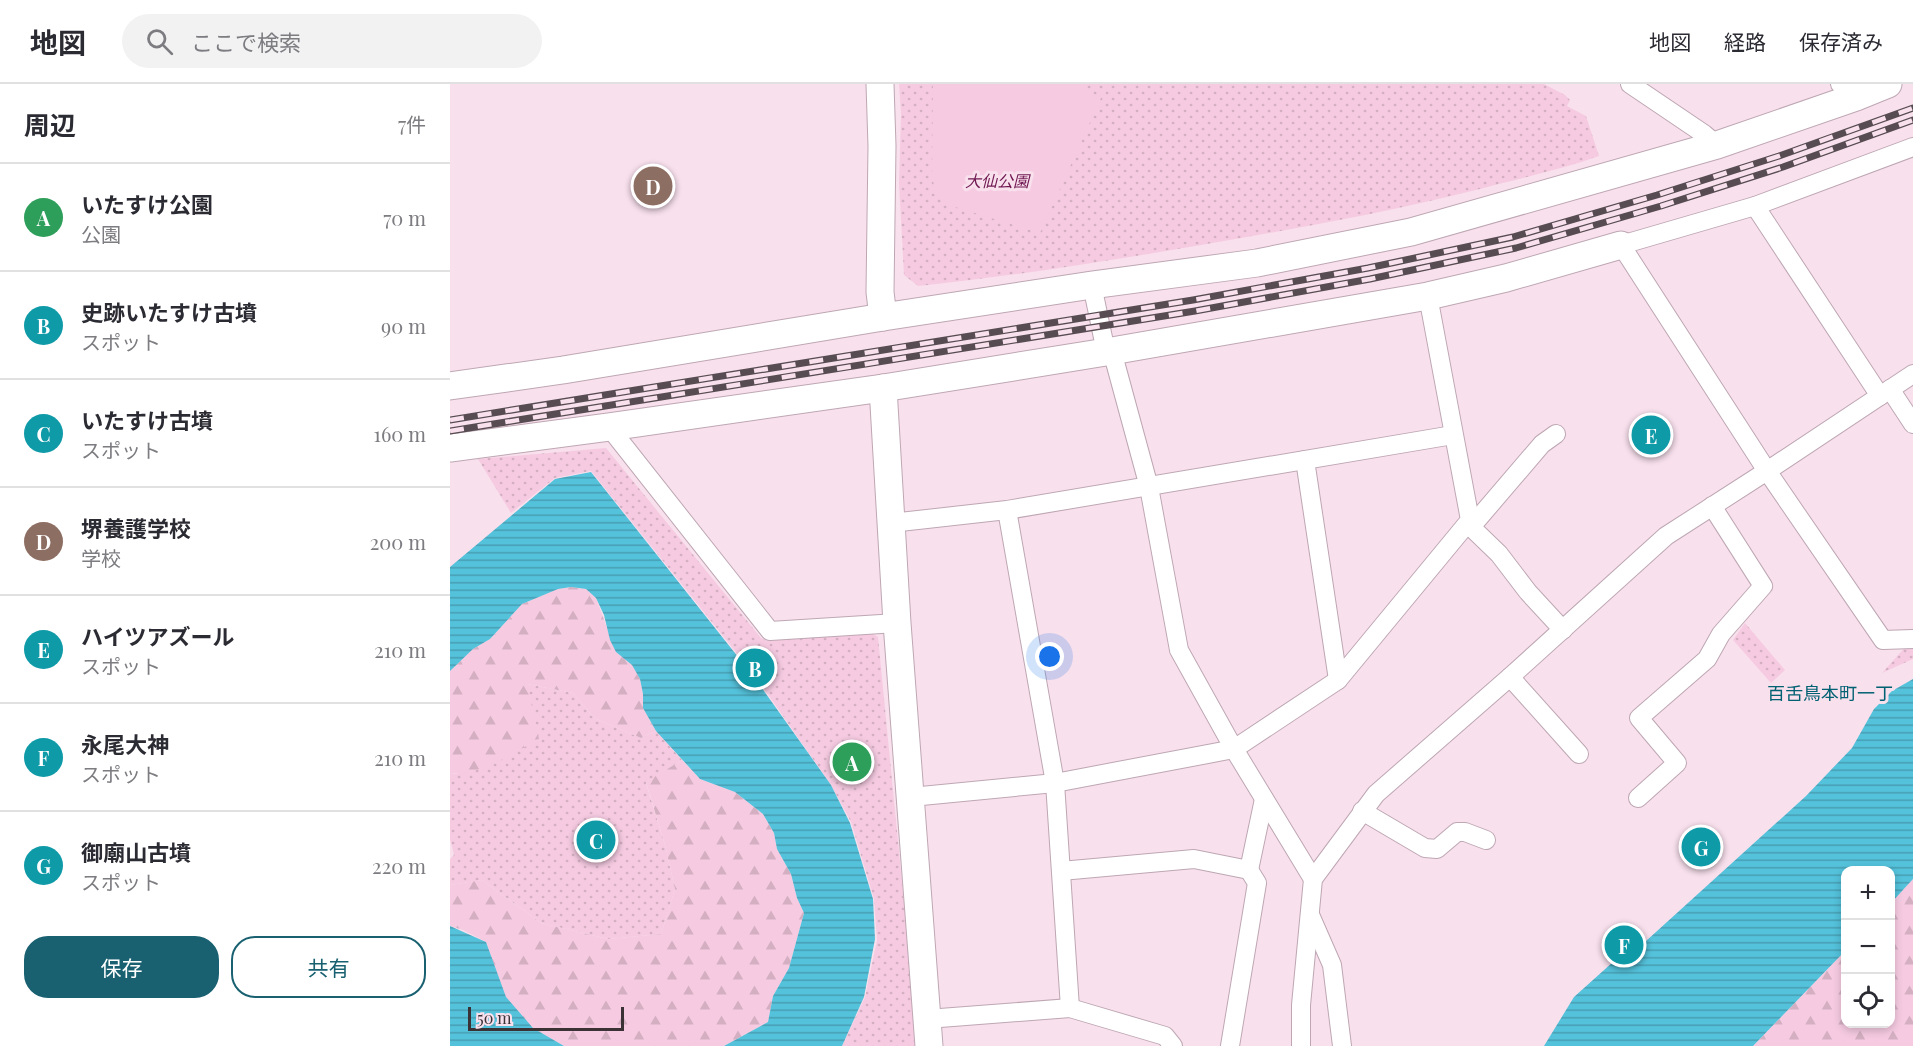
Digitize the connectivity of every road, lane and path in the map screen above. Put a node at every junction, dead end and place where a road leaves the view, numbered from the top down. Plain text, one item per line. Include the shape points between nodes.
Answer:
1 (880, 84) edge
2 (1630, 84) edge
3 (1888, 84) edge
4 (1848, 91) edge
5 (1717, 146) junction
6 (1913, 147) edge
7 (1755, 206) junction
8 (1621, 245) junction
9 (1092, 285) junction
10 (1428, 296) junction
11 (883, 317) junction
12 (1109, 351) junction
13 (1913, 374) edge
14 (450, 386) edge
15 (883, 388) junction
16 (1885, 392) junction
17 (1913, 424) edge
18 (609, 427) junction
19 (1556, 434) dead end
20 (1453, 435) junction
21 (450, 448) edge
22 (1305, 460) junction
23 (1767, 471) junction
24 (1149, 487) junction
25 (1712, 506) junction
26 (1007, 510) junction
27 (891, 524) junction
28 (1470, 524) junction
29 (897, 623) junction
30 (1563, 630) junction
31 (1913, 639) edge
32 (1510, 677) junction
33 (1338, 680) junction
34 (1234, 749) junction
35 (1579, 754) dead end
36 (1055, 783) junction
37 (911, 796) junction
38 (1264, 798) junction
39 (1638, 798) dead end
40 (1362, 812) junction
41 (1486, 840) dead end
42 (1250, 870) junction
43 (1061, 871) junction
44 (1313, 879) junction
45 (1310, 915) junction
46 (1070, 1008) junction
47 (927, 1019) junction
48 (929, 1046) edge
49 (1173, 1046) edge
50 (1230, 1046) edge
51 (1301, 1046) edge
52 (1342, 1046) edge

1 - 11 street
2 - 5 street
3 - 4 street
4 - 5 street
5 - 9 street via 1411,232 1257,263
6 - 7 street
7 - 8 street
7 - 16 street
8 - 10 street
8 - 23 street
9 - 11 street
9 - 12 street
10 - 12 street
10 - 20 street
11 - 14 street
12 - 15 street
12 - 24 street
13 - 16 street
15 - 18 street
15 - 27 street
16 - 17 street
16 - 23 street
18 - 21 street
18 - 29 street via 770,631
19 - 28 street via 1542,444
20 - 22 street
20 - 28 street
22 - 24 street
22 - 33 street
23 - 25 street
23 - 31 street via 1883,640
24 - 26 street
24 - 34 street via 1179,650
25 - 30 street via 1666,536
25 - 39 street via 1763,586 1721,634 1707,658 1639,718 1677,763
26 - 27 street
26 - 36 street
27 - 29 street
28 - 30 street
28 - 33 street
29 - 37 street
30 - 32 street
32 - 35 street
32 - 40 street via 1376,794
33 - 34 street
34 - 36 street
34 - 38 street
36 - 37 street
36 - 43 street
37 - 47 street
38 - 42 street
38 - 44 street
40 - 41 street via 1425,848 1437,849 1457,832
40 - 44 street
42 - 43 street via 1194,860
42 - 50 street via 1257,883
43 - 46 street
44 - 45 street
45 - 51 street
45 - 52 street via 1332,965
46 - 47 street
46 - 49 street via 1165,1036
47 - 48 street

